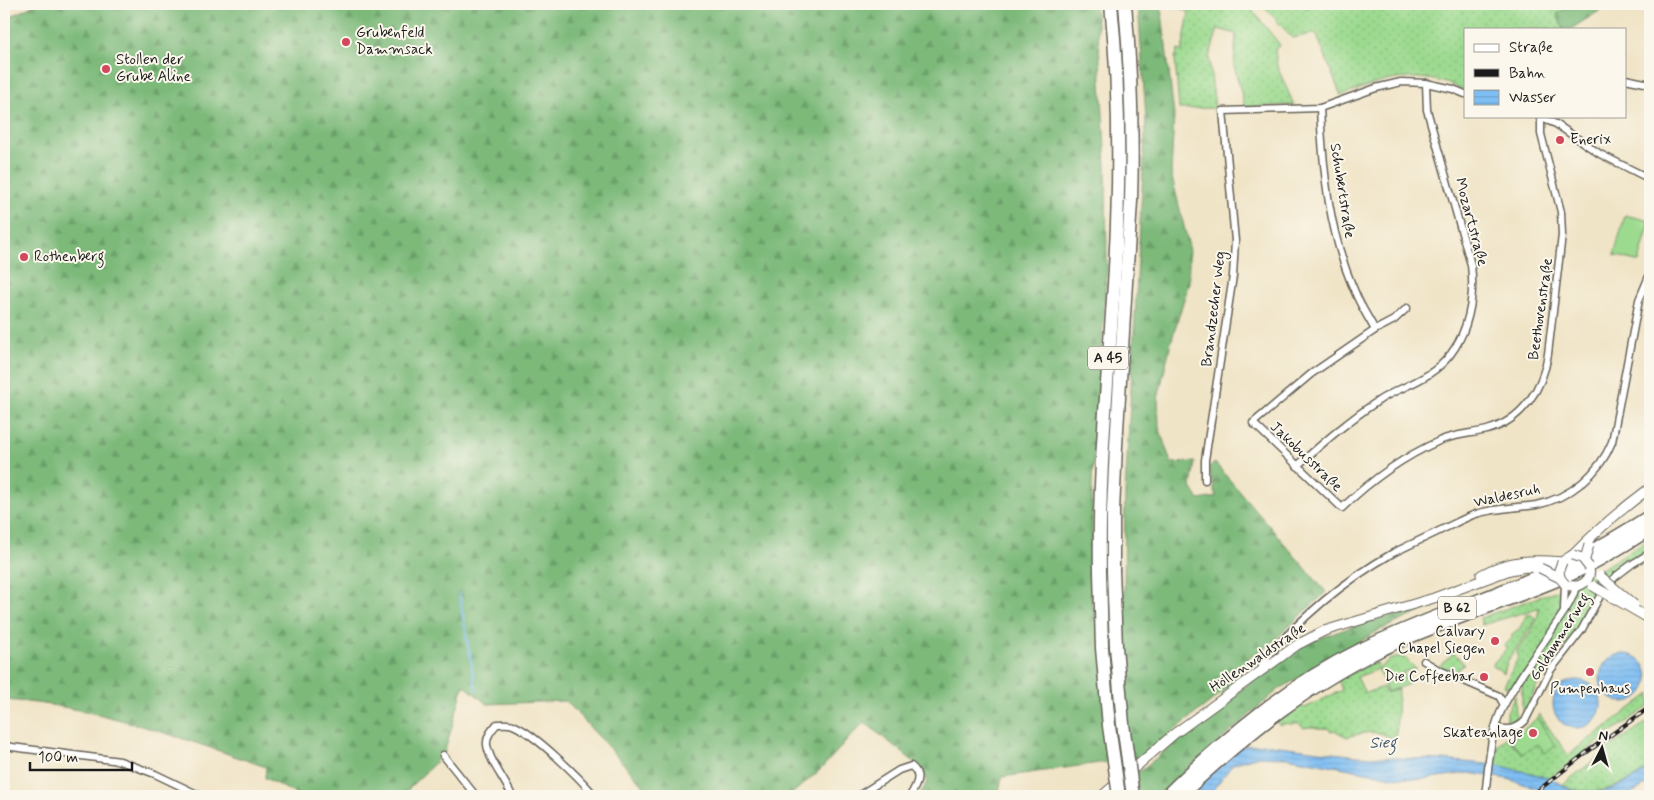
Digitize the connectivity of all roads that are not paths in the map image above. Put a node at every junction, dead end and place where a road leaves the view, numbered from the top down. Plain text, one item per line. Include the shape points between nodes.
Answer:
1 (1111, 4) edge
2 (1125, 4) edge
3 (1626, 79) edge
4 (1426, 83) junction
5 (1650, 84) edge
6 (1464, 94) edge
7 (1320, 108) junction
8 (1540, 118) edge
9 (1542, 118) edge
10 (1650, 179) edge
11 (1650, 274) edge
12 (1407, 308) dead end
13 (1375, 330) junction
14 (1297, 466) junction
15 (1205, 480) dead end
16 (1650, 488) edge
17 (1342, 508) joint
18 (1650, 516) edge
19 (1650, 529) edge
20 (1596, 532) junction
21 (1575, 553) junction
22 (1650, 553) edge
23 (1559, 561) junction
24 (1592, 569) junction
25 (1563, 581) junction
26 (1584, 585) junction
27 (1455, 589) junction
28 (1564, 613) junction
29 (1650, 618) edge
30 (1424, 661) dead end
31 (1262, 668) junction
32 (1504, 704) junction
33 (1270, 711) junction
34 (1495, 728) junction
35 (4, 746) edge
36 (443, 755) dead end
37 (1485, 795) edge
38 (200, 796) edge
39 (476, 796) edge
40 (512, 796) edge
41 (595, 796) edge
42 (858, 796) edge
43 (910, 796) edge
44 (1102, 796) edge
45 (1119, 796) edge
46 (1133, 796) edge
47 (1166, 796) edge
48 (1180, 796) edge

1 - 45 highway, A 45, bridge via 1118,107 1118,200 1101,476 1100,570 1104,668
2 - 46 highway, A 45, bridge via 1132,176 1114,483 1113,570 1121,704
3 - 5 street
4 - 6 street
4 - 7 street via 1401,82
4 - 14 street, Mozartstraße via 1427,110 1471,266 1471,303 1466,326 1457,346 1429,375 1380,399 1351,419
7 - 13 street, Schubertstraße via 1322,160 1333,229 1355,293
7 - 15 street, Brandzecher Weg via 1223,111 1234,241 1233,276 1205,460
8 - 17 street, Beethovenstraße via 1562,235 1548,354 1536,392 1521,410 1502,424 1438,441 1364,487
9 - 10 street via 1576,136 1600,154
11 - 31 street, Waldesruh via 1639,300 1612,442 1599,465 1579,486 1563,496 1537,504 1475,514 1393,554 1318,606 1280,641 1262,663
12 - 13 street via 1394,320
13 - 14 street, Jakobusstraße via 1311,374 1253,424
14 - 17 street, Jakobusstraße
16 - 20 street
18 - 33 highway, B 62 via 1568,563 1360,649 1300,685
19 - 33 highway, B 62 via 1573,573 1423,632 1366,658
20 - 21 street
20 - 24 street, bridge via 1589,545
21 - 23 street, bridge
21 - 24 street, Höllenwaldstraße, bridge
22 - 34 street, Goldammerweg via 1615,578 1600,596 1581,631 1550,671 1520,726 1509,730
23 - 25 street, bridge
23 - 27 street, Höllenwaldstraße via 1509,563
24 - 26 street
24 - 29 street, Höllenwaldstraße, bridge
25 - 26 street, Höllenwaldstraße
25 - 27 street, Höllenwaldstraße, bridge via 1540,568 1526,566
25 - 28 street
26 - 28 street
26 - 29 street, Höllenwaldstraße, bridge
27 - 31 street, Höllenwaldstraße via 1324,631
28 - 32 street
30 - 32 street via 1499,696
31 - 44 street, Höllenwaldstraße via 1174,734
32 - 34 street
33 - 47 highway, B 62 via 1224,742
33 - 48 highway, B 62
34 - 37 street
35 - 38 street via 120,761
36 - 39 street
40 - 41 street via 487,745 490,731 497,724 512,724 546,749
42 - 43 street via 912,766 918,777

